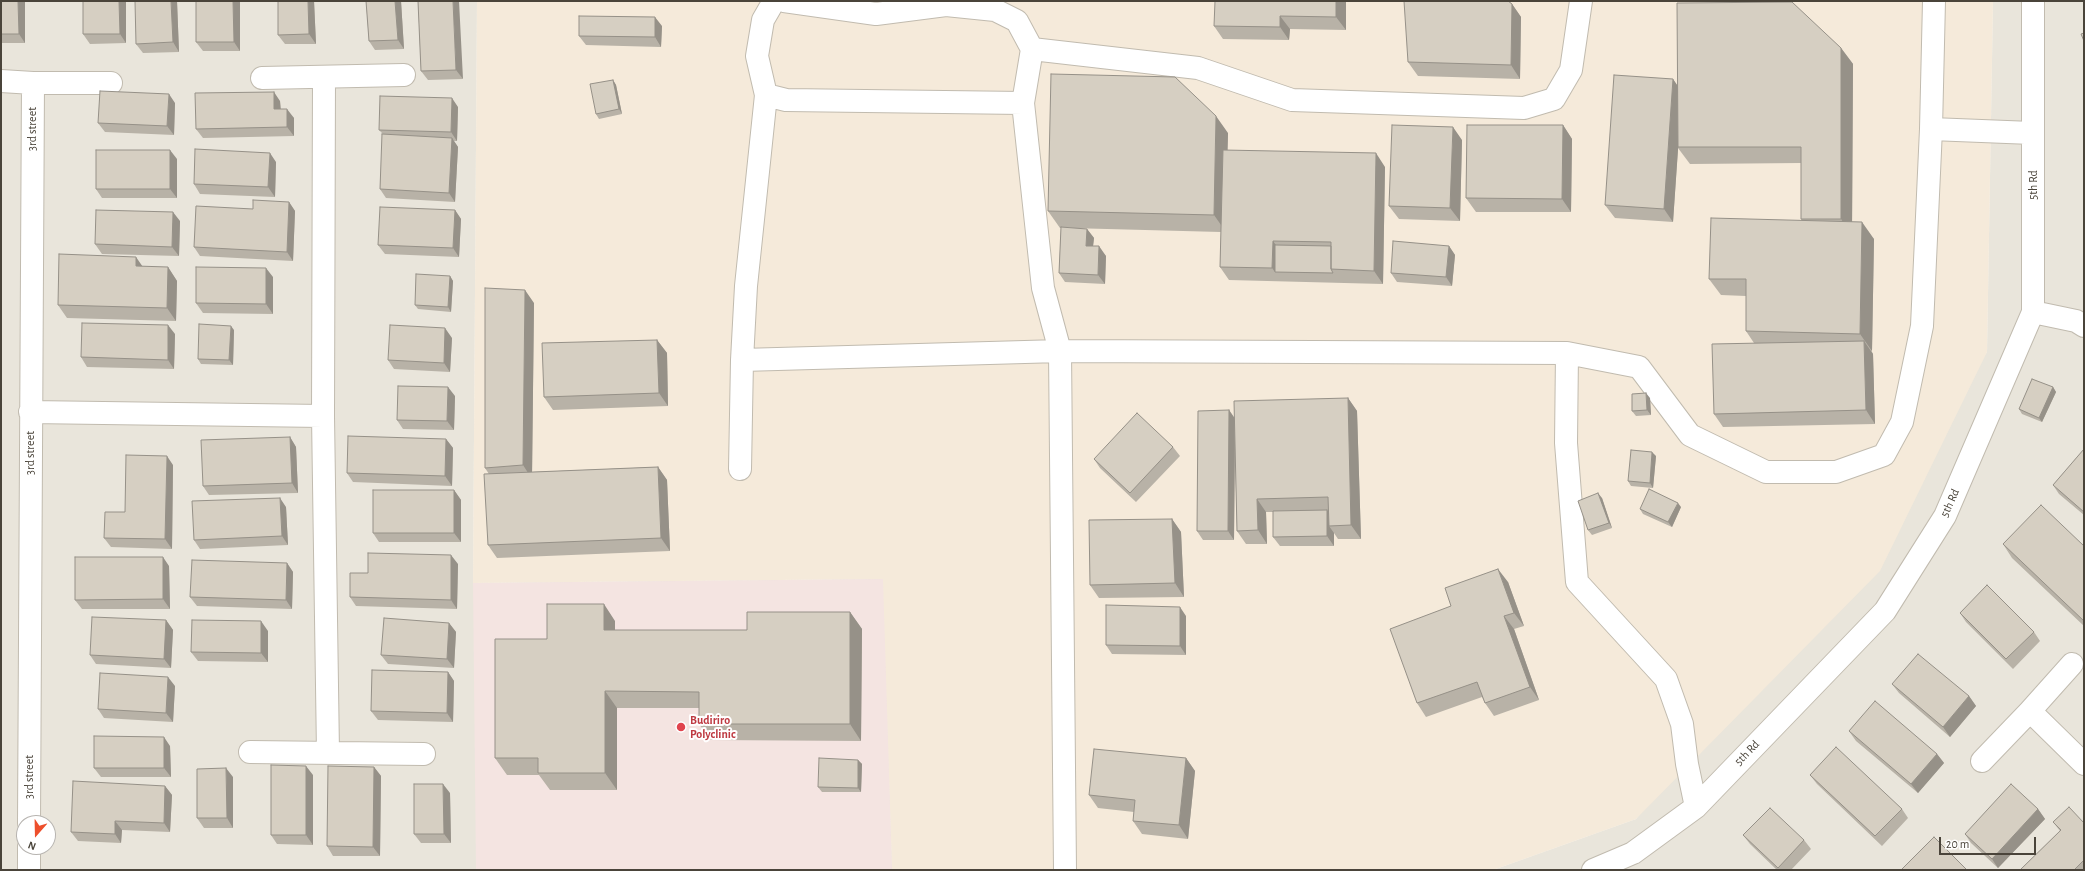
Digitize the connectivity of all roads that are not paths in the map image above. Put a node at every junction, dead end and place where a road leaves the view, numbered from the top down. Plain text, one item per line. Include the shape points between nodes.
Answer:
1 (786, 1) edge
2 (1581, 1) edge
3 (1934, 1) edge
4 (2033, 1) edge
5 (1032, 49) junction
6 (404, 74) dead end
7 (262, 78) dead end
8 (324, 78) junction
9 (1, 81) edge
10 (33, 83) junction
11 (111, 83) dead end
12 (766, 95) junction
13 (1023, 103) junction
14 (1931, 129) junction
15 (2032, 132) junction
16 (2033, 312) junction
17 (2084, 326) edge
18 (1060, 351) junction
19 (1567, 353) junction
20 (742, 360) junction
21 (30, 412) junction
22 (323, 416) junction
23 (740, 469) dead end
24 (2072, 664) dead end
25 (2030, 710) junction
26 (250, 752) dead end
27 (328, 753) junction
28 (424, 754) dead end
29 (1982, 761) dead end
30 (2084, 764) edge
31 (1696, 807) junction
32 (29, 815) edge
33 (29, 855) edge
34 (29, 870) edge
35 (1064, 870) edge
36 (1593, 870) edge

1 - 5 street via 876,14 946,5 995,10 1017,21
1 - 12 street via 763,20 757,56
2 - 5 street via 1571,70 1554,100 1524,108 1292,100 1198,68
3 - 14 street
4 - 15 street, 5th Rd
5 - 13 street
6 - 8 street
7 - 8 street
8 - 22 street
9 - 10 street
10 - 11 street
10 - 21 street, 3rd street
12 - 13 street via 786,100
12 - 20 street via 746,286
13 - 18 street via 1043,288
14 - 15 street
14 - 19 street via 1922,326 1902,422 1884,455 1836,472 1766,472 1690,435 1639,366
15 - 16 street, 5th Rd
16 - 17 street via 2076,321
16 - 31 street, 5th Rd via 1945,516 1885,611
18 - 19 street
18 - 20 street
18 - 35 street
19 - 31 street via 1566,443 1577,582 1666,679 1682,724
20 - 23 street
21 - 22 street
21 - 32 street, 3rd street
22 - 27 street
24 - 25 street
25 - 29 street
25 - 30 street
26 - 27 street
27 - 28 street
31 - 36 street, 5th Rd via 1633,853
33 - 34 street

